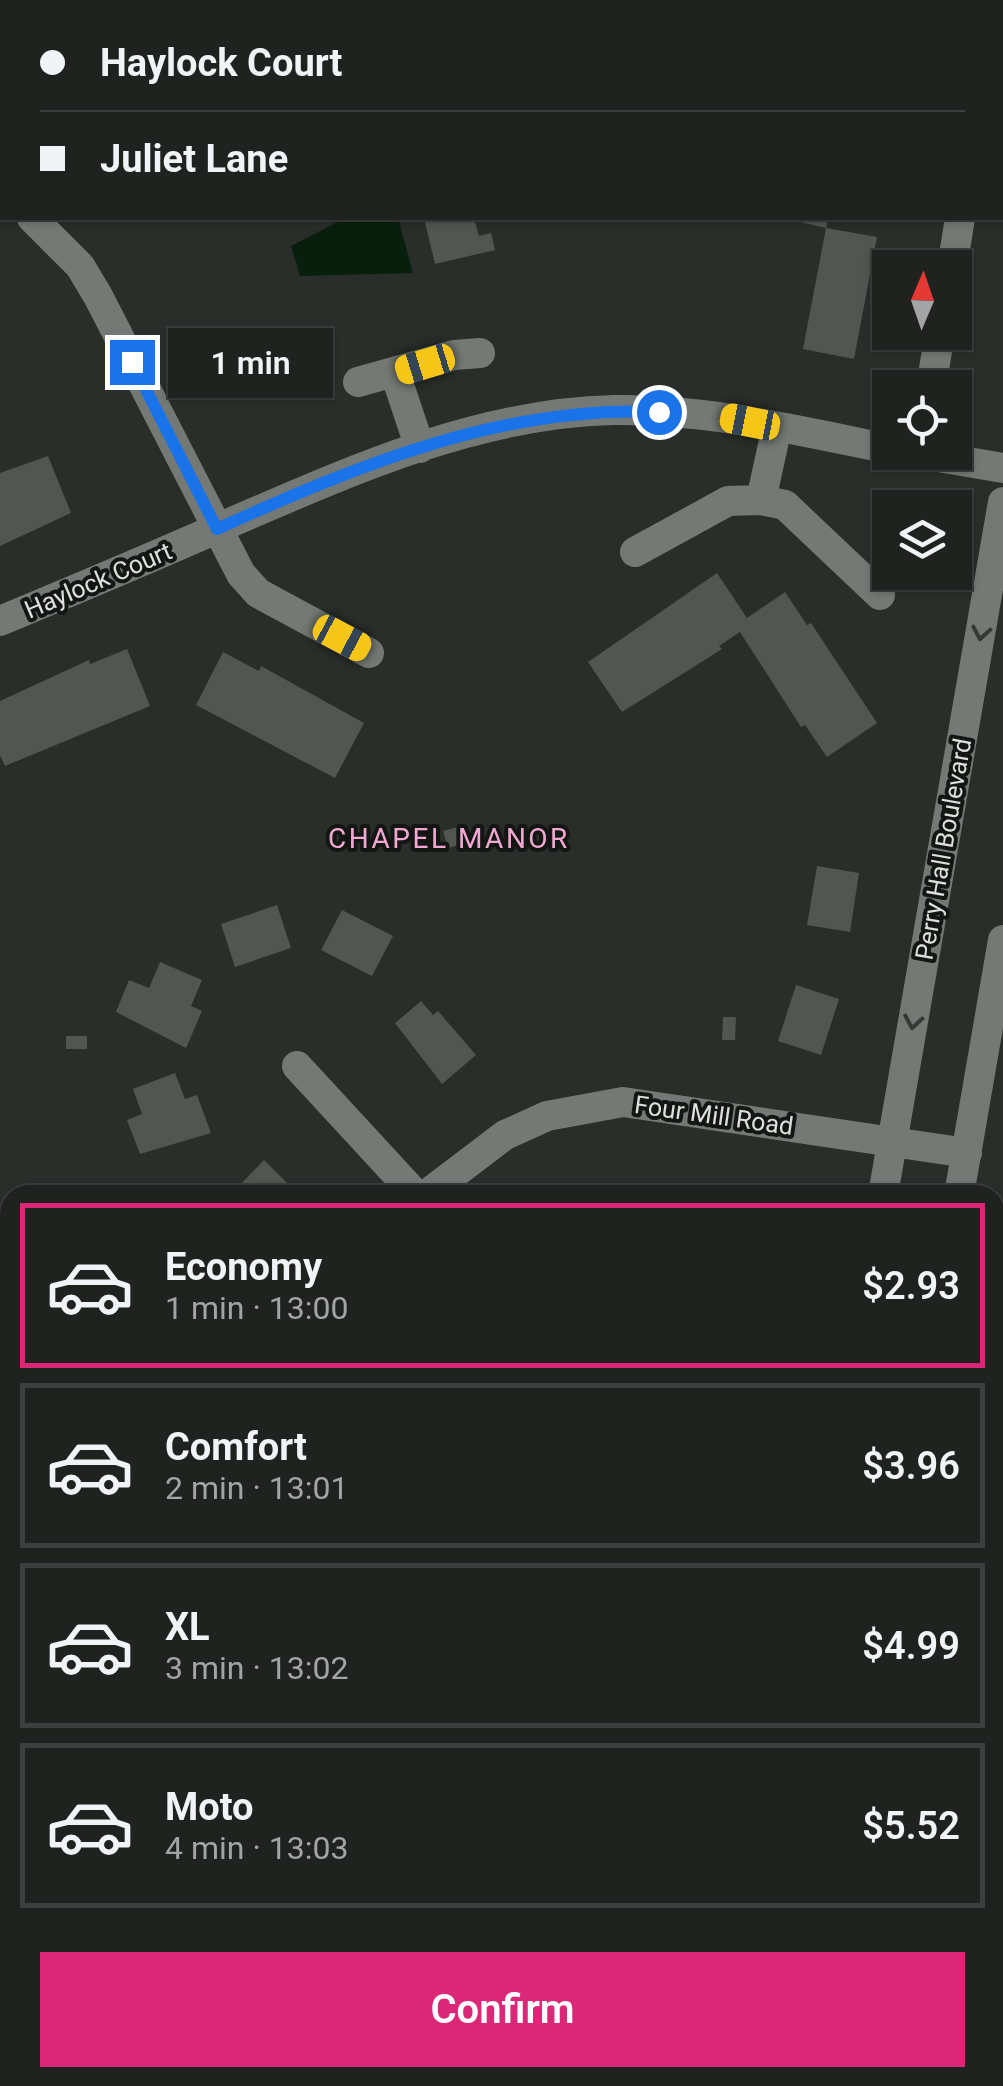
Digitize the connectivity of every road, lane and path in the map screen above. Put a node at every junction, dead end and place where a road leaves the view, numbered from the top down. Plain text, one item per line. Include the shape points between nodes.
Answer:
1 (34, 220) edge
2 (960, 220) edge
3 (955, 250) edge
4 (480, 353) dead end
5 (395, 373) junction
6 (358, 382) dead end
7 (777, 427) junction
8 (872, 445) edge
9 (420, 448) junction
10 (972, 463) edge
11 (1003, 468) edge
12 (762, 500) junction
13 (1003, 502) edge
14 (217, 529) junction
15 (635, 552) dead end
16 (880, 595) dead end
17 (0, 622) edge
18 (369, 654) dead end
19 (1003, 940) edge
20 (298, 1066) dead end
21 (893, 1142) junction
22 (966, 1154) junction
23 (407, 1185) edge
24 (439, 1185) edge
25 (885, 1185) edge
26 (960, 1185) edge

1 - 14 street via 80,266 98,296
2 - 3 street
4 - 5 street
5 - 6 street
5 - 9 street
7 - 8 street, Haylock Court
7 - 9 street, Haylock Court via 612,410 515,422
7 - 12 street
9 - 14 street, Haylock Court via 321,482
10 - 11 street, Haylock Court
12 - 15 street via 728,501
12 - 16 street via 785,505
13 -> 21 street, Perry Hall Boulevard
14 - 17 street, Haylock Court
14 - 18 street via 258,594
19 - 22 street
20 - 23 street
21 - 22 street, Four Mill Road
21 - 24 street, Four Mill Road via 623,1102 546,1116 505,1135
21 - 25 street, Perry Hall Boulevard
22 - 26 street

